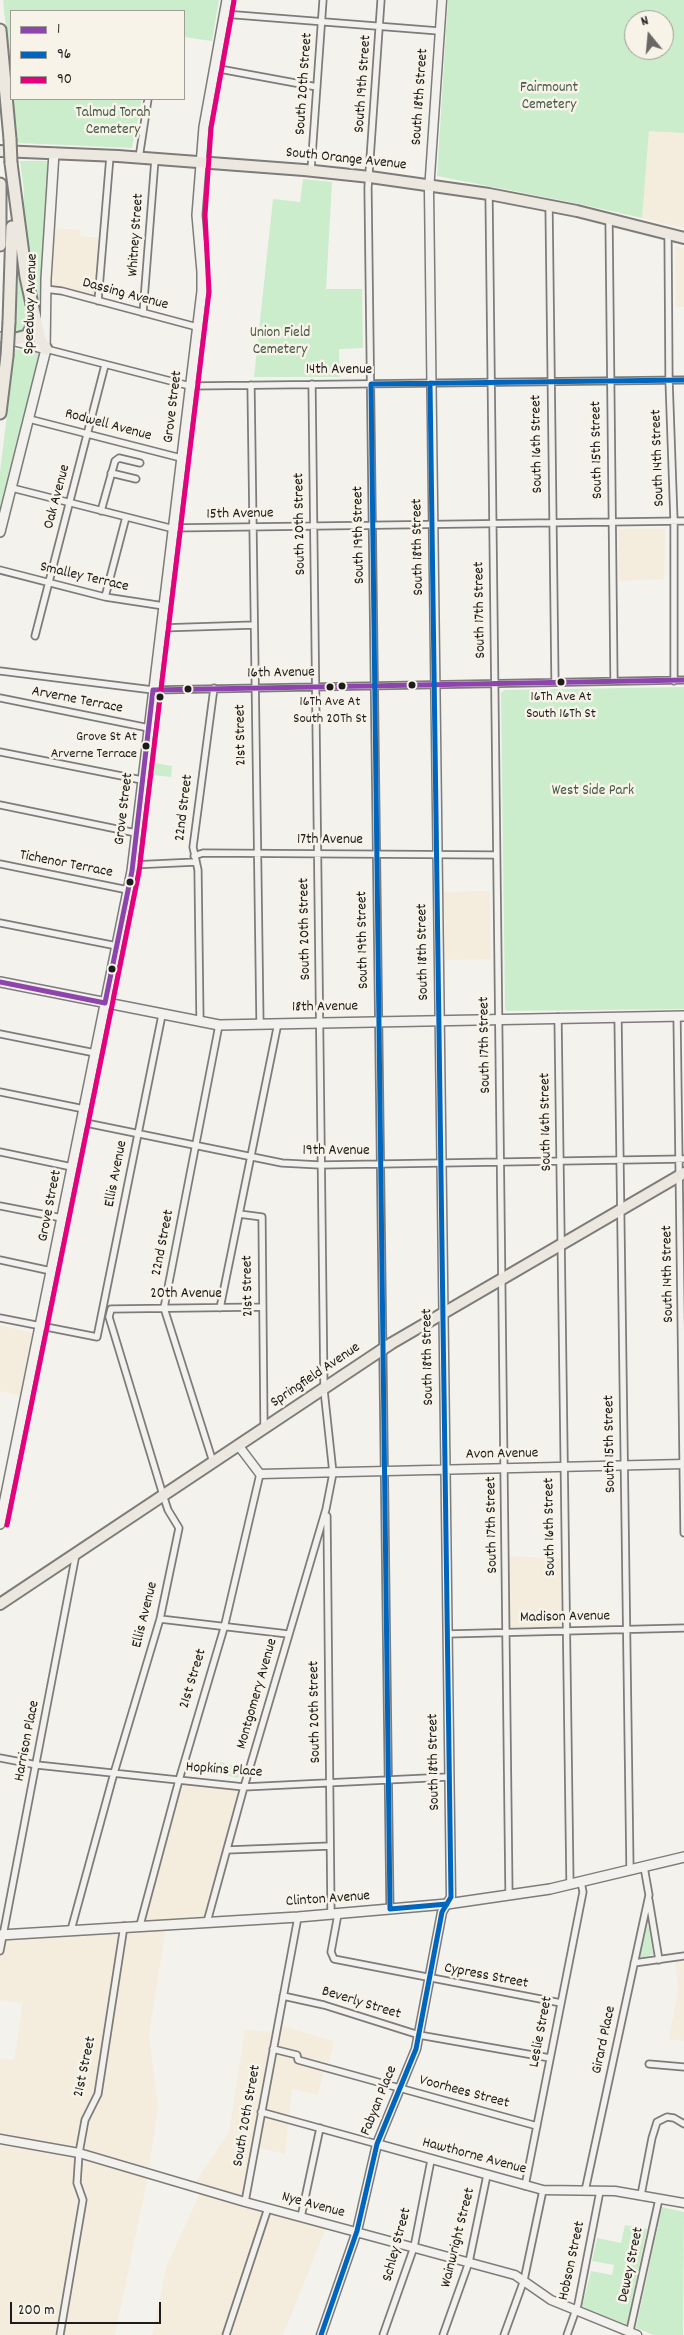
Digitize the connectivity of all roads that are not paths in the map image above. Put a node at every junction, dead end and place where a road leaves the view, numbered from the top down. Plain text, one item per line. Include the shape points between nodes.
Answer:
1 (226, 0) edge
2 (323, 0) edge
3 (381, 0) edge
4 (442, 0) edge
5 (224, 14) junction
6 (321, 22) junction
7 (380, 28) junction
8 (0, 30) edge
9 (440, 31) junction
10 (214, 68) junction
11 (317, 87) junction
12 (148, 100) edge
13 (0, 151) edge
14 (54, 153) junction
15 (110, 156) junction
16 (139, 158) junction
17 (155, 159) junction
18 (11, 163) junction
19 (200, 163) junction
20 (311, 170) junction
21 (370, 177) junction
22 (0, 184) edge
23 (430, 185) junction
24 (488, 194) junction
25 (549, 206) junction
26 (609, 219) junction
27 (668, 234) junction
28 (684, 238) edge
29 (0, 245) edge
30 (46, 289) junction
31 (98, 301) junction
32 (32, 304) junction
33 (143, 313) junction
34 (197, 327) junction
35 (0, 337) edge
36 (12, 340) junction
37 (46, 349) junction
38 (106, 365) junction
39 (669, 380) junction
40 (684, 380) edge
41 (610, 381) junction
42 (490, 382) junction
43 (550, 382) junction
44 (430, 383) junction
45 (312, 384) junction
46 (371, 384) junction
47 (251, 385) junction
48 (190, 386) junction
49 (0, 413) edge
50 (29, 419) junction
51 (88, 434) junction
52 (181, 458) junction
53 (140, 463) dead end
54 (112, 473) junction
55 (136, 479) dead end
56 (12, 488) junction
57 (70, 503) junction
58 (101, 511) junction
59 (126, 518) junction
60 (674, 521) junction
61 (684, 521) edge
62 (612, 522) junction
63 (552, 523) junction
64 (491, 524) junction
65 (432, 525) junction
66 (314, 526) junction
67 (373, 526) junction
68 (252, 527) junction
69 (173, 528) junction
70 (0, 532) edge
71 (0, 570) edge
72 (49, 583) junction
73 (105, 597) junction
74 (164, 606) junction
75 (254, 625) junction
76 (161, 628) junction
77 (35, 636) dead end
78 (0, 671) edge
79 (674, 680) junction
80 (684, 680) edge
81 (614, 681) junction
82 (555, 682) junction
83 (494, 683) junction
84 (434, 684) junction
85 (374, 685) junction
86 (315, 686) junction
87 (256, 687) junction
88 (214, 688) junction
89 (153, 690) junction
90 (0, 698) edge
91 (149, 728) junction
92 (0, 752) edge
93 (142, 780) junction
94 (0, 805) edge
95 (136, 833) junction
96 (258, 854) junction
97 (317, 854) junction
98 (376, 854) junction
99 (437, 855) junction
100 (496, 855) junction
101 (195, 859) junction
102 (0, 864) edge
103 (132, 864) junction
104 (128, 890) junction
105 (0, 923) edge
106 (117, 946) junction
107 (0, 982) edge
108 (105, 1003) junction
109 (162, 1015) junction
110 (681, 1016) edge
111 (558, 1017) junction
112 (618, 1017) junction
113 (498, 1019) junction
114 (439, 1020) junction
115 (378, 1021) junction
116 (200, 1022) junction
117 (320, 1022) junction
118 (278, 1023) junction
119 (260, 1024) junction
120 (219, 1025) junction
121 (0, 1034) edge
122 (95, 1053) junction
123 (0, 1092) edge
124 (84, 1109) junction
125 (81, 1122) junction
126 (138, 1134) junction
127 (195, 1146) junction
128 (0, 1152) edge
129 (251, 1157) junction
130 (682, 1159) edge
131 (620, 1160) junction
132 (560, 1161) junction
133 (500, 1162) junction
134 (440, 1163) junction
135 (380, 1164) junction
136 (320, 1165) junction
137 (72, 1167) junction
138 (682, 1174) edge
139 (0, 1206) edge
140 (620, 1211) junction
141 (239, 1214) junction
142 (62, 1218) junction
143 (561, 1246) junction
144 (0, 1260) edge
145 (52, 1271) junction
146 (501, 1280) junction
147 (683, 1303) edge
148 (262, 1307) junction
149 (164, 1308) junction
150 (220, 1308) junction
151 (111, 1309) joint
152 (442, 1314) junction
153 (0, 1318) edge
154 (40, 1326) junction
155 (383, 1349) junction
156 (683, 1359) edge
157 (324, 1388) junction
158 (264, 1428) junction
159 (238, 1445) junction
160 (213, 1462) junction
161 (684, 1464) edge
162 (624, 1466) junction
163 (563, 1467) junction
164 (505, 1468) junction
165 (444, 1470) junction
166 (386, 1471) junction
167 (333, 1473) junction
168 (260, 1474) junction
169 (163, 1495) junction
170 (326, 1509) junction
171 (0, 1524) edge
172 (684, 1533) edge
173 (76, 1552) junction
174 (0, 1604) edge
175 (160, 1620) junction
176 (224, 1628) junction
177 (684, 1628) edge
178 (626, 1630) junction
179 (565, 1631) junction
180 (506, 1632) junction
181 (288, 1634) junction
182 (447, 1634) junction
183 (0, 1758) edge
184 (37, 1765) junction
185 (114, 1773) junction
186 (448, 1777) junction
187 (178, 1780) junction
188 (389, 1781) junction
189 (329, 1784) junction
190 (244, 1787) junction
191 (330, 1846) junction
192 (227, 1850) junction
193 (684, 1857) edge
194 (644, 1867) junction
195 (630, 1870) junction
196 (581, 1882) junction
197 (570, 1886) junction
198 (509, 1895) junction
199 (649, 1895) junction
200 (447, 1904) junction
201 (390, 1910) junction
202 (334, 1914) junction
203 (298, 1917) junction
204 (207, 1922) junction
205 (124, 1926) junction
206 (140, 1926) junction
207 (71, 1930) junction
208 (1, 1935) edge
209 (0, 1951) edge
210 (684, 1956) edge
211 (658, 1960) junction
212 (634, 1963) junction
213 (430, 1979) junction
214 (283, 1996) junction
215 (561, 2003) junction
216 (419, 2035) junction
217 (273, 2049) junction
218 (550, 2058) junction
219 (649, 2064) dead end
220 (684, 2067) edge
221 (400, 2089) junction
222 (261, 2112) junction
223 (684, 2124) edge
224 (537, 2126) junction
225 (320, 2128) junction
226 (0, 2140) edge
227 (376, 2144) junction
228 (79, 2153) junction
229 (431, 2160) junction
230 (487, 2176) junction
231 (525, 2186) junction
232 (544, 2190) junction
233 (600, 2190) junction
234 (585, 2191) junction
235 (641, 2195) junction
236 (659, 2199) junction
237 (245, 2202) junction
238 (684, 2203) edge
239 (268, 2208) junction
240 (301, 2217) junction
241 (356, 2231) junction
242 (414, 2247) junction
243 (469, 2262) junction
244 (524, 2280) junction
245 (575, 2311) junction
246 (632, 2334) edge
247 (60, 2335) edge
248 (226, 2335) edge
249 (321, 2335) edge
250 (383, 2335) edge
251 (443, 2335) edge
252 (504, 2335) edge
253 (567, 2335) edge

1 - 5 main road, Grove Street
2 - 6 street, South 20th Street
3 - 7 street, South 19th Street
4 - 9 street, South 18th Street
5 - 6 street
5 - 10 main road, Grove Street
6 - 7 street
6 - 11 street, South 20th Street
7 - 9 street
7 - 21 street, South 19th Street
8 - 18 highway, bridge
9 - 23 street, South 18th Street
10 - 11 street
10 - 19 main road, Grove Street
11 - 20 street, South 20th Street
12 - 16 street
13 - 14 main road, South Orange Avenue
14 - 15 main road, South Orange Avenue
14 - 30 main road, Speedway Avenue
15 - 16 main road, South Orange Avenue
15 - 31 street
16 - 17 main road, South Orange Avenue
17 - 19 main road, South Orange Avenue
17 - 33 street, Whitney Street
18 - 32 highway
18 - 49 highway, bridge via 9,322
19 - 20 main road, South Orange Avenue
19 - 34 main road, Grove Street via 197,220 202,277
20 - 21 main road, South Orange Avenue
21 - 23 main road, South Orange Avenue
21 - 46 street, South 19th Street
22 - 29 highway
23 - 24 main road, South Orange Avenue
23 - 44 street, South 18th Street
24 - 25 main road, South Orange Avenue
24 - 42 street, South 17th Street
25 - 26 main road, South Orange Avenue
25 - 43 street, South 16th Street
26 - 27 main road, South Orange Avenue
26 - 41 street, South 15th Street
27 - 28 main road, South Orange Avenue
27 - 39 street, South 14th Street
30 - 31 street, Dassing Avenue
30 - 37 main road, Speedway Avenue
31 - 33 street, Dassing Avenue
32 - 36 highway via 30,331 25,337
32 - 37 highway via 40,340
33 - 34 street, Dassing Avenue
34 - 48 main road, Grove Street
35 - 36 main road, 14th Avenue
36 - 37 main road, 14th Avenue
37 - 38 street, 14th Avenue
37 - 50 main road, Speedway Avenue
38 - 48 street, 14th Avenue
38 - 51 street, Oak Avenue
39 - 40 street, 14th Avenue
39 - 41 street, 14th Avenue
39 - 60 street, South 14th Street
41 - 43 street, 14th Avenue
41 - 62 street, South 15th Street
42 - 43 street, 14th Avenue
42 - 44 street, 14th Avenue
42 - 64 street, South 17th Street
43 - 63 street, South 16th Street
44 - 46 street, 14th Avenue
44 - 65 street, South 18th Street
45 - 46 street, 14th Avenue
45 - 47 street, 14th Avenue
45 - 66 street, South 20th Street
46 - 67 street, South 19th Street
47 - 48 street, 14th Avenue
47 - 68 street, 21st Street
48 - 52 main road, Grove Street
50 - 51 street, Rodwell Avenue
50 - 56 main road, Speedway Avenue
51 - 52 street, Rodwell Avenue
51 - 57 street, Oak Avenue
52 - 69 main road, Grove Street
53 - 54 street via 119,458
54 - 55 street
54 - 58 street
56 - 57 street, 15th Avenue
56 - 70 main road, Speedway Avenue
57 - 58 street, 15th Avenue
57 - 72 street, Oak Avenue
58 - 59 street, 15th Avenue
59 - 69 street, 15th Avenue
59 - 73 street
60 - 61 street, 15th Avenue
60 - 62 street, 15th Avenue
60 - 79 street, South 14th Street
62 - 63 street, 15th Avenue
62 - 81 street, South 15th Street
63 - 64 street, 15th Avenue
63 - 82 street, South 16th Street
64 - 65 street, 15th Avenue
64 - 83 street, South 17th Street
65 - 67 street, 15th Avenue
65 - 84 street, South 18th Street
66 - 67 street, 15th Avenue
66 - 68 street, 15th Avenue
66 - 86 street, South 20th Street
67 - 85 street, South 19th Street
68 - 69 street, 15th Avenue
68 - 75 street, 21st Street
69 - 74 main road, Grove Street
71 - 72 street, Smalley Terrace
72 - 73 street, Smalley Terrace
72 - 77 street, Oak Avenue
73 - 74 street, Smalley Terrace
74 - 76 main road, Grove Street
75 - 76 street
75 - 87 street, 21st Street
76 - 89 main road, Grove Street
78 - 89 street, 16th Avenue
79 - 80 street, 16th Avenue
79 - 81 street, 16th Avenue
81 - 82 street, 16th Avenue
82 - 83 street, 16th Avenue
83 - 84 street, 16th Avenue
83 - 100 street, South 17th Street
84 - 85 street, 16th Avenue
84 - 99 street, South 18th Street
85 - 86 street, 16th Avenue
85 - 98 street, South 19th Street
86 - 87 street, 16th Avenue
86 - 97 street, South 20th Street
87 - 88 street, 16th Avenue
87 - 96 street, 21st Street
88 - 89 street, 16th Avenue
88 - 101 street, 22nd Street via 193,847
89 - 91 main road, Grove Street
90 - 91 street, Arverne Terrace
91 - 93 main road, Grove Street
92 - 93 street
93 - 95 main road, Grove Street
94 - 95 street
95 - 103 main road, Grove Street
96 - 97 street, 17th Avenue
96 - 101 street, 17th Avenue via 203,854
96 - 119 street, 21st Street
97 - 98 street, 17th Avenue
97 - 117 street, South 20th Street
98 - 99 street, 17th Avenue
98 - 115 street, South 19th Street
99 - 100 street, 17th Avenue
99 - 114 street, South 18th Street
100 - 113 street, South 17th Street
101 - 103 street, 17th Avenue
101 - 116 street, 22nd Street via 198,870
102 - 104 street, Tichenor Terrace
103 - 104 main road, Grove Street
104 - 106 main road, Grove Street
105 - 106 street
106 - 108 main road, Grove Street
107 - 108 main road, 18th Avenue
108 - 109 main road, 18th Avenue
108 - 122 main road, Grove Street
109 - 116 main road, 18th Avenue
109 - 126 street, Ellis Avenue
110 - 112 main road, 18th Avenue
110 - 130 street, South 14th Street
111 - 112 main road, 18th Avenue
111 - 113 main road, 18th Avenue
111 - 132 street, South 16th Street
112 - 131 street, South 15th Street
113 - 114 main road, 18th Avenue
113 - 133 street, South 17th Street
114 - 115 main road, 18th Avenue
114 - 134 street, South 18th Street
115 - 117 main road, 18th Avenue
115 - 135 street, South 19th Street
116 - 120 main road, 18th Avenue
117 - 118 main road, 18th Avenue
117 - 136 street, South 20th Street
118 - 119 main road, 18th Avenue
118 - 129 street
119 - 120 main road, 18th Avenue
120 - 127 street, 22nd Street
121 - 122 street
122 - 124 main road, Grove Street
123 - 124 street
124 - 125 main road, Grove Street
125 - 126 street, 19th Avenue
125 - 137 main road, Grove Street
126 - 127 street, 19th Avenue
126 - 154 street, Ellis Avenue via 97,1338
127 - 129 street, 19th Avenue
127 - 149 street, 22nd Street
128 - 137 street
129 - 136 street, 19th Avenue
129 - 141 street
130 - 131 street, 19th Avenue
130 - 138 street, South 14th Street
131 - 132 street, 19th Avenue
131 - 140 street, South 15th Street
132 - 133 street, 19th Avenue
132 - 143 street, South 16th Street
133 - 134 street, 19th Avenue
133 - 146 street, South 17th Street
134 - 135 street, 19th Avenue
134 - 152 street, South 18th Street
135 - 136 street, 19th Avenue
135 - 155 street, South 19th Street
136 - 157 street, South 20th Street
137 - 142 main road, Grove Street
138 - 140 main road, Springfield Avenue
138 - 147 street, South 14th Street
139 - 142 street
140 - 143 main road, Springfield Avenue
140 - 162 street, South 15th Street
141 - 148 street, 21st Street via 262,1217
141 - 150 street
142 - 145 main road, Grove Street
143 - 146 main road, Springfield Avenue
143 - 163 street, South 16th Street
144 - 145 street
145 - 154 main road, Grove Street
146 - 152 main road, Springfield Avenue
146 - 164 street, South 17th Street
147 - 156 street, South 14th Street
148 - 150 street, 20th Avenue
148 - 158 street, 21st Street
149 - 150 street, 20th Avenue
149 - 151 street, 20th Avenue
149 - 160 street, 22nd Street
151 - 169 street, Ellis Avenue via 109,1317
152 - 155 main road, Springfield Avenue
152 - 165 street, South 18th Street
153 - 154 street
154 - 171 main road, Grove Street
155 - 157 main road, Springfield Avenue
155 - 166 street, South 19th Street
156 - 161 street, South 14th Street
157 - 158 main road, Springfield Avenue
157 - 167 street, South 20th Street
158 - 159 main road, Springfield Avenue
159 - 160 main road, Springfield Avenue
159 - 168 street
160 - 169 main road, Springfield Avenue
161 - 162 street, Avon Avenue
161 - 172 street, South 14th Street
162 - 163 street, Avon Avenue
162 - 178 street, South 15th Street
163 - 164 street, Avon Avenue
163 - 179 street, South 16th Street
164 - 165 street, Avon Avenue
164 - 180 street, South 17th Street
165 - 166 street, Avon Avenue
165 - 182 street, South 18th Street
166 - 167 street, Avon Avenue
166 - 188 street, South 19th Street
167 - 168 street, Avon Avenue
167 - 170 street, Montgomery Avenue
168 - 176 street, 21st Street
169 - 173 main road, Springfield Avenue
169 - 175 street, Ellis Avenue via 180,1528
170 - 181 street, Montgomery Avenue
170 - 189 street, South 20th Street
173 - 174 main road, Springfield Avenue
173 - 184 street, Harrison Place
175 - 176 street
175 - 185 street, Ellis Avenue
176 - 181 street
176 - 187 street, 21st Street
177 - 178 street, Madison Avenue
178 - 179 street, Madison Avenue
178 - 195 street, South 15th Street
179 - 180 street, Madison Avenue
179 - 197 street, South 16th Street
180 - 182 street, Madison Avenue
180 - 198 street, South 17th Street
181 - 190 street, Montgomery Avenue
182 - 186 street, South 18th Street
183 - 184 street, Hopkins Place
184 - 185 street, Hopkins Place
184 - 208 street, Harrison Place
185 - 187 street, Hopkins Place
185 - 207 street, Ellis Avenue
186 - 188 street, Hopkins Place
186 - 200 street, South 18th Street via 451,1896
187 - 190 street, Hopkins Place
187 - 206 street, 21st Street
188 - 189 street, Hopkins Place
188 - 201 street, South 19th Street
189 - 190 street, Hopkins Place
189 - 191 street, South 20th Street
190 - 192 street, Montgomery Avenue
191 - 192 street
191 - 202 street, South 20th Street
192 - 204 street, Montgomery Avenue
193 - 194 main road, Clinton Avenue
194 - 195 main road, Clinton Avenue
194 - 199 street, Girard Place
195 - 196 main road, Clinton Avenue
196 - 197 main road, Clinton Avenue
196 - 215 street, Leslie Street via 583,1892
197 - 198 main road, Clinton Avenue
198 - 200 main road, Clinton Avenue
199 - 211 street, Girard Place
199 - 212 street, Girard Place
200 - 201 main road, Clinton Avenue
200 - 213 street, Fabyan Place via 442,1912
201 - 202 main road, Clinton Avenue
202 - 203 main road, Clinton Avenue
202 - 213 street, Cypress Street via 331,1952 334,1959
203 - 204 main road, Clinton Avenue
203 - 214 street, South 20th Street
204 - 206 main road, Clinton Avenue
205 - 206 main road, Clinton Avenue
205 - 207 main road, Clinton Avenue
205 - 228 street, 21st Street via 98,2094 85,2120
207 - 208 main road, Clinton Avenue
208 - 209 street, Harrison Place
210 - 211 street
211 - 212 street
212 - 234 street, Girard Place
213 - 215 street, Cypress Street
213 - 216 street, Fabyan Place
214 - 216 street, Beverly Street via 324,2005
214 - 217 street, South 20th Street
215 - 218 street, Leslie Street
216 - 218 street, Beverly Street
216 - 221 street, Fabyan Place
217 - 221 street, Voorhees Street via 297,2055 298,2060
217 - 222 street, South 20th Street
218 - 224 street, Leslie Street
219 - 220 street
221 - 224 street, Voorhees Street
221 - 227 street, Fabyan Place
222 - 225 street, Hawthorne Avenue
222 - 237 street, South 20th Street
223 - 235 street via 667,2117 657,2122
224 - 231 street, Leslie Street
225 - 227 street, Hawthorne Avenue
225 - 240 street
226 - 228 street, Nye Avenue
227 - 229 street, Hawthorne Avenue
227 - 241 street, Fabyan Place
228 - 237 street, Nye Avenue
228 - 247 street, 21st Street via 76,2178 83,2200
229 - 230 street, Hawthorne Avenue
229 - 242 street, Schley Street
230 - 231 street, Hawthorne Avenue
230 - 243 street, Wainwright Street
231 - 232 street, Hawthorne Avenue
232 - 234 street, Hawthorne Avenue
232 - 244 street
233 - 234 street, Hawthorne Avenue
233 - 235 street, Hawthorne Avenue
233 - 245 street, Hobson Street
235 - 236 street, Hawthorne Avenue
236 - 238 street, Hawthorne Avenue
236 - 246 street, Dewey Street
237 - 239 street, Nye Avenue
239 - 240 street, Nye Avenue
239 - 248 street
240 - 241 street, Nye Avenue
241 - 242 street, Nye Avenue
241 - 249 street, Fabyan Place
242 - 243 street, Nye Avenue
242 - 250 street, Schley Street
243 - 244 street, Nye Avenue
243 - 251 street, Wainwright Street
244 - 245 street, Nye Avenue via 551,2300
244 - 252 street
245 - 246 street, Nye Avenue
245 - 253 street, Hobson Street

